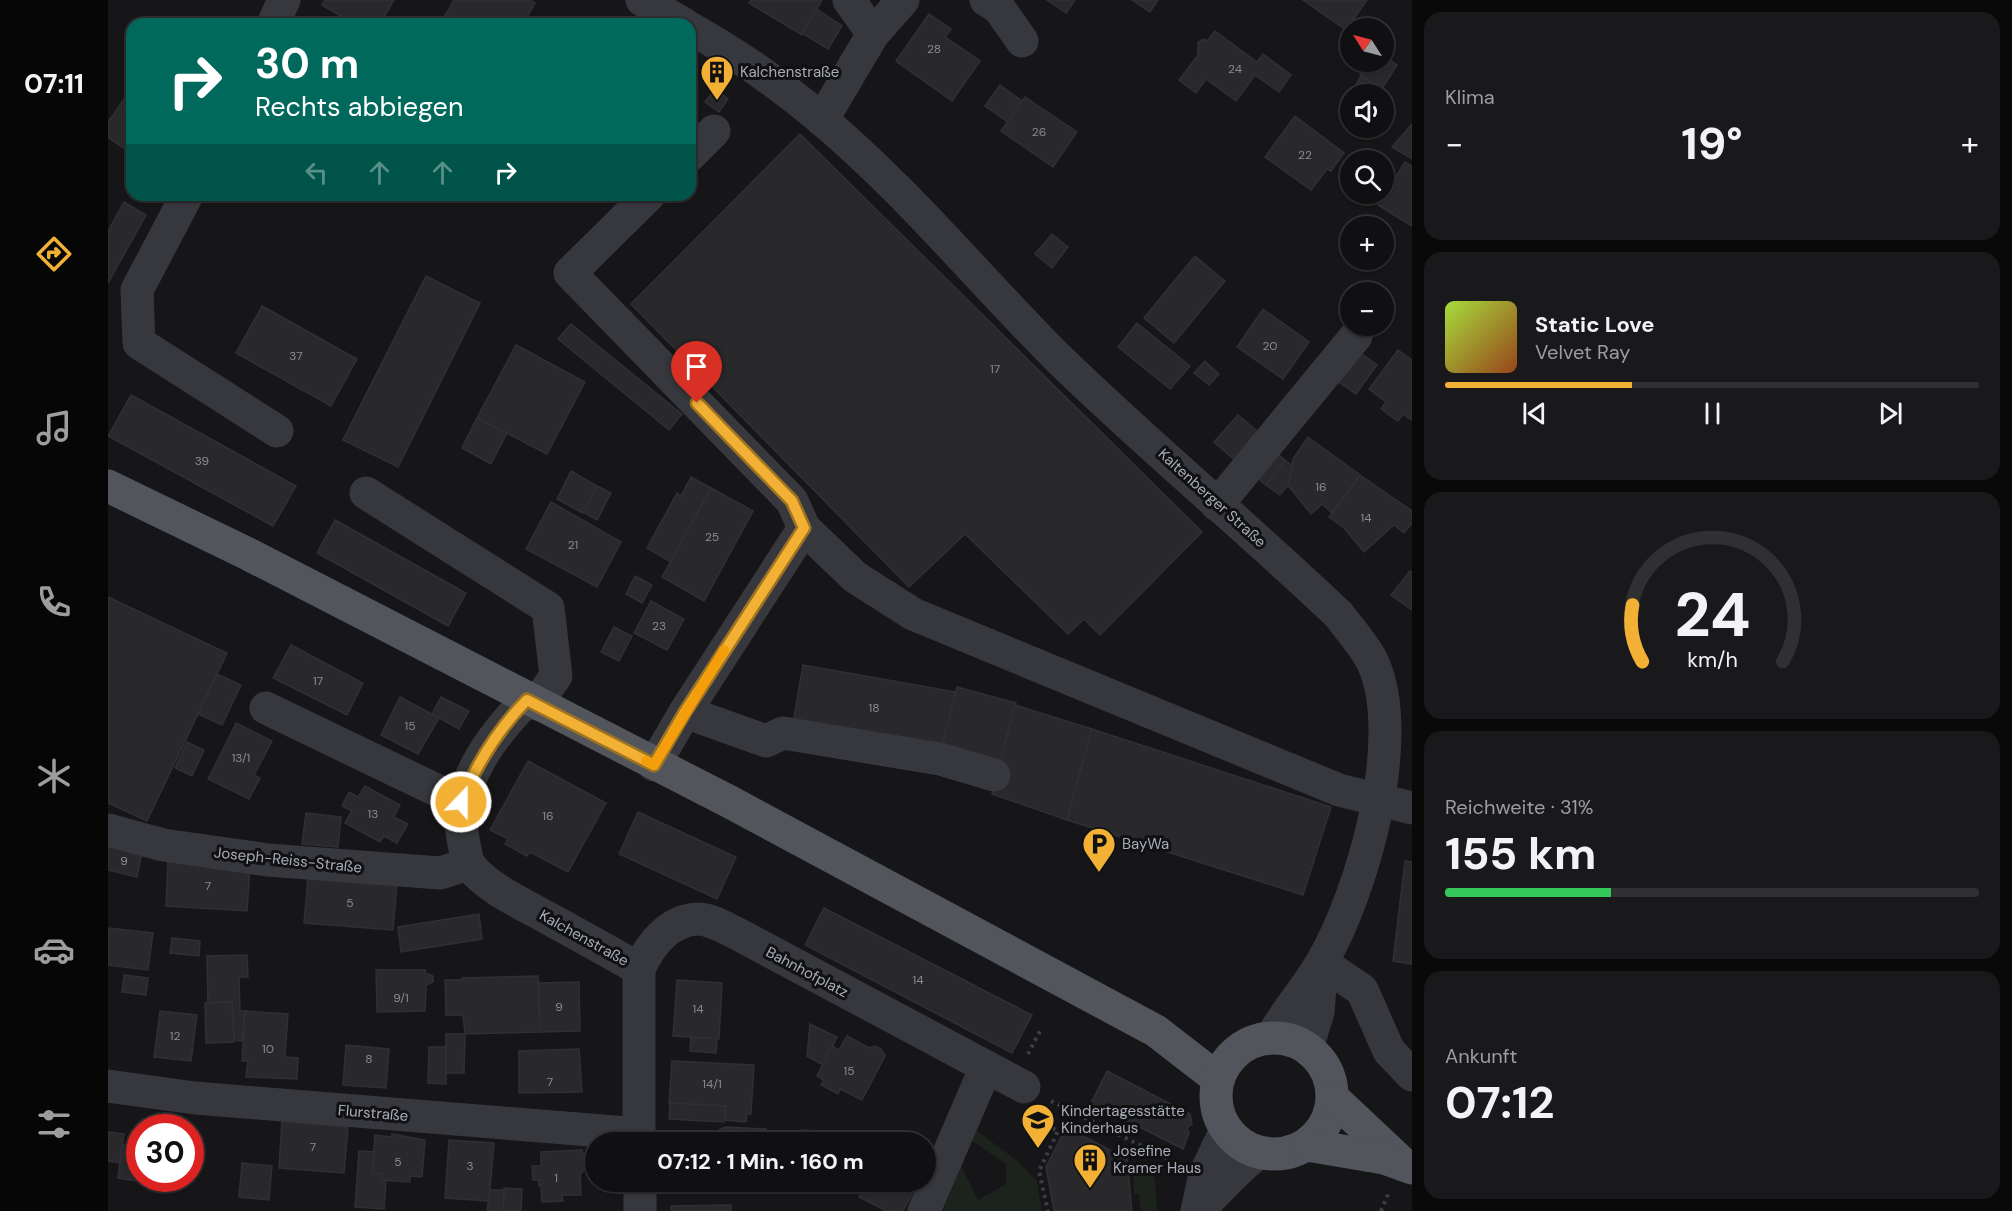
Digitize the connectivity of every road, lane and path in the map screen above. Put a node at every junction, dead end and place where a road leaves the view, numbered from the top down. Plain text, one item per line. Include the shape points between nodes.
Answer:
1 (284, 0) edge
2 (642, 0) edge
3 (849, 0) edge
4 (903, 0) edge
5 (986, 0) edge
6 (276, 18) edge
7 (674, 18) edge
8 (696, 32) edge
9 (873, 34) junction
10 (1022, 41) dead end
11 (822, 120) junction
12 (714, 131) dead end
13 (696, 148) edge
14 (184, 201) edge
15 (643, 201) edge
16 (1356, 336) dead end
17 (277, 431) dead end
18 (108, 486) edge
19 (366, 493) dead end
20 (1218, 505) junction
21 (804, 528) junction
22 (532, 702) junction
23 (266, 708) dead end
24 (685, 712) junction
25 (654, 765) junction
26 (994, 776) dead end
27 (1378, 800) junction
28 (461, 802) junction
29 (1412, 808) edge
30 (108, 830) edge
31 (469, 864) junction
32 (1322, 963) junction
33 (639, 969) junction
34 (1156, 1031) junction
35 (1271, 1038) junction
36 (1307, 1048) junction
37 (1239, 1050) junction
38 (986, 1067) junction
39 (1412, 1075) edge
40 (1218, 1079) junction
41 (108, 1086) edge
42 (1332, 1098) junction
43 (1027, 1101) junction
44 (1226, 1130) junction
45 (639, 1132) edge
46 (585, 1134) edge
47 (1307, 1145) junction
48 (1258, 1153) junction
49 (1407, 1165) edge
50 (1205, 1174) junction
51 (640, 1192) edge
52 (640, 1211) edge
53 (924, 1211) edge
54 (1048, 1211) edge
55 (1197, 1211) edge

1 - 6 street
2 - 7 street
3 - 9 street
4 - 9 street
5 - 10 street via 999,9
8 - 11 street, Kaltenberger Straße via 738,56
9 - 11 street
11 - 20 street, Kaltenberger Straße via 898,190 1072,372
12 - 13 street
14 - 17 street via 137,290 140,343
15 - 21 street via 570,273 792,501
16 - 20 street
18 - 22 main road
19 - 22 street via 548,608 556,676
20 - 27 street, Kaltenberger Straße via 1339,615 1373,663 1383,714
21 - 24 street
21 - 27 street via 855,578 913,614 1339,790
22 - 25 main road
22 - 28 street via 505,722 474,771
23 - 28 street
24 - 25 street
24 - 26 street via 766,741 783,733 940,759
25 - 34 main road
27 - 29 street
27 - 32 street, Kaltenberger Straße via 1349,902
28 - 31 street via 460,826
30 - 31 street, Joseph-Reiss-Straße via 163,845 268,860 440,873
31 - 33 street, Kalchenstraße via 509,897
32 - 35 street, Kaltenberger Straße
32 - 36 street, Kaltenberger Straße via 1318,1012
32 - 39 street via 1362,990 1389,1051
33 - 38 street, Bahnhofplatz via 649,947 662,934 697,919 716,923
33 - 45 street, Kalchenstraße
34 - 37 main road
34 - 40 main road
35 - 36 main road via 1294,1041
35 - 37 main road
36 - 42 main road via 1326,1070
37 - 40 main road
38 - 43 street, Bahnhofplatz
38 - 53 street
40 - 44 main road via 1216,1106
41 - 46 street, Flurstraße via 195,1098
42 - 47 main road via 1324,1126
42 - 49 main road
43 - 50 path
43 - 54 path via 1058,1131 1039,1171
44 - 48 main road
44 - 50 street
47 - 48 main road via 1283,1154
47 - 49 main road
48 - 55 street
50 - 55 street
51 - 52 street

